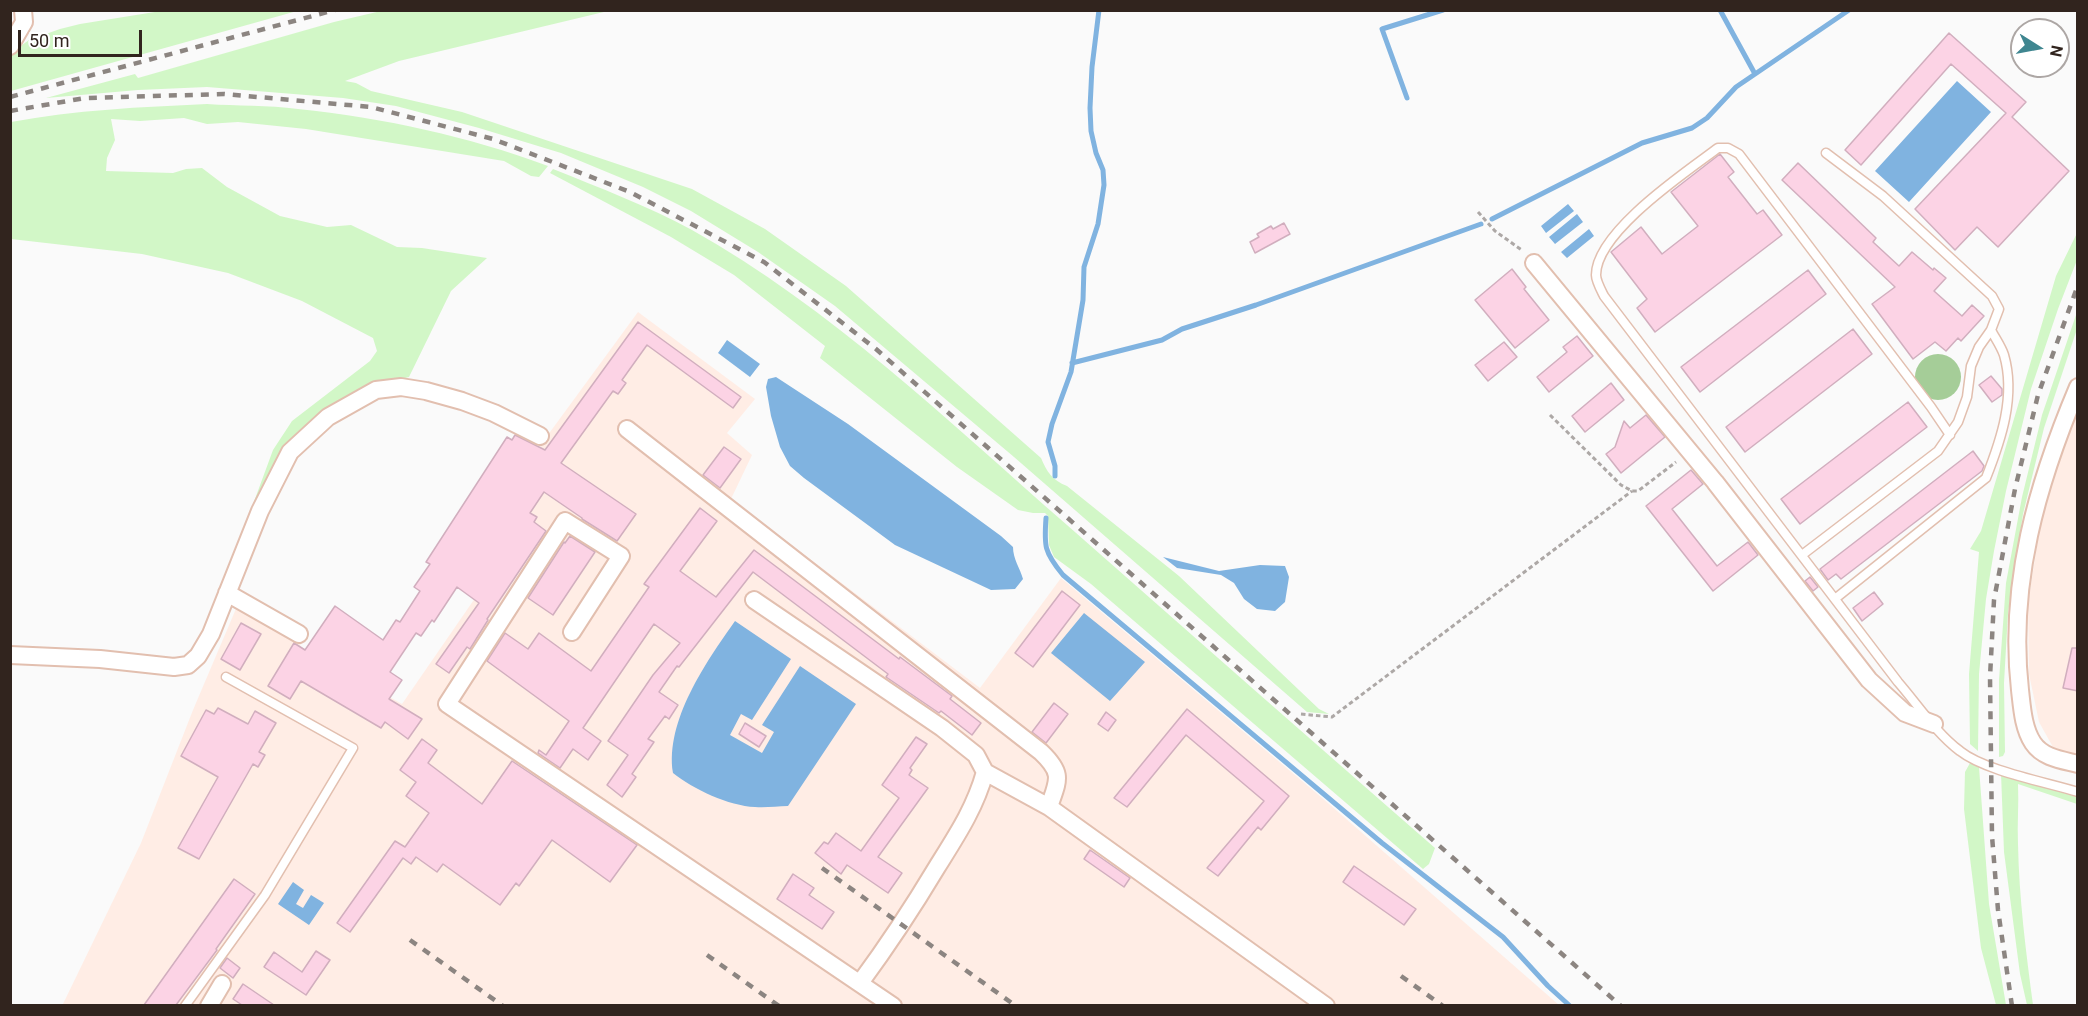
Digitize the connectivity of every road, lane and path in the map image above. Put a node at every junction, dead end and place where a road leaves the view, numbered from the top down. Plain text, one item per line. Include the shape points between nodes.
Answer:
1 (23, 10) edge
2 (10, 46) edge
3 (1826, 153) dead end
4 (1478, 212) dead end
5 (1534, 263) joint
6 (1992, 330) junction
7 (2078, 387) edge
8 (1550, 415) dead end
9 (627, 429) dead end
10 (1950, 435) junction
11 (540, 436) dead end
12 (1690, 452) junction
13 (1632, 491) junction
14 (1802, 555) junction
15 (227, 593) junction
16 (1836, 598) junction
17 (754, 600) dead end
18 (572, 632) dead end
19 (299, 634) dead end
20 (10, 655) edge
21 (226, 677) dead end
22 (1301, 714) dead end
23 (1934, 724) junction
24 (2078, 764) edge
25 (986, 772) junction
26 (2078, 792) edge
27 (1049, 807) junction
28 (222, 984) dead end
29 (860, 984) junction
30 (185, 1005) edge
31 (209, 1005) edge
32 (893, 1005) edge
33 (1326, 1005) edge

1 - 2 street via 24,22
3 - 6 lane via 1883,196 1992,296 1999,309
4 - 5 path
5 - 12 street
6 - 10 lane via 1971,366 1967,396
6 - 16 lane via 2004,355 2009,398 1986,478
7 - 24 street via 2045,471 2022,570 2017,613 2024,720 2033,743 2046,755
8 - 13 path via 1621,485
9 - 27 street via 1041,752 1057,774
10 - 14 lane via 1938,451
10 - 14 lane via 1739,154 1718,148 1670,184 1627,220 1600,254 1596,276 1604,296
11 - 15 street via 462,401 400,387 376,390 327,417 291,452 260,511
12 - 13 path via 1638,491
12 - 23 street via 1869,680 1905,713
13 - 22 path via 1332,717
14 - 16 lane
15 - 19 street
15 - 20 street via 211,634 188,665
16 - 23 lane
17 - 25 street via 942,728 976,755
18 - 29 street via 621,556 565,521 447,704
21 - 30 lane via 353,748 265,894
23 - 26 lane via 1960,752 1973,759
25 - 27 street
25 - 29 street via 960,830 902,925
27 - 33 street
28 - 31 street
29 - 32 street

